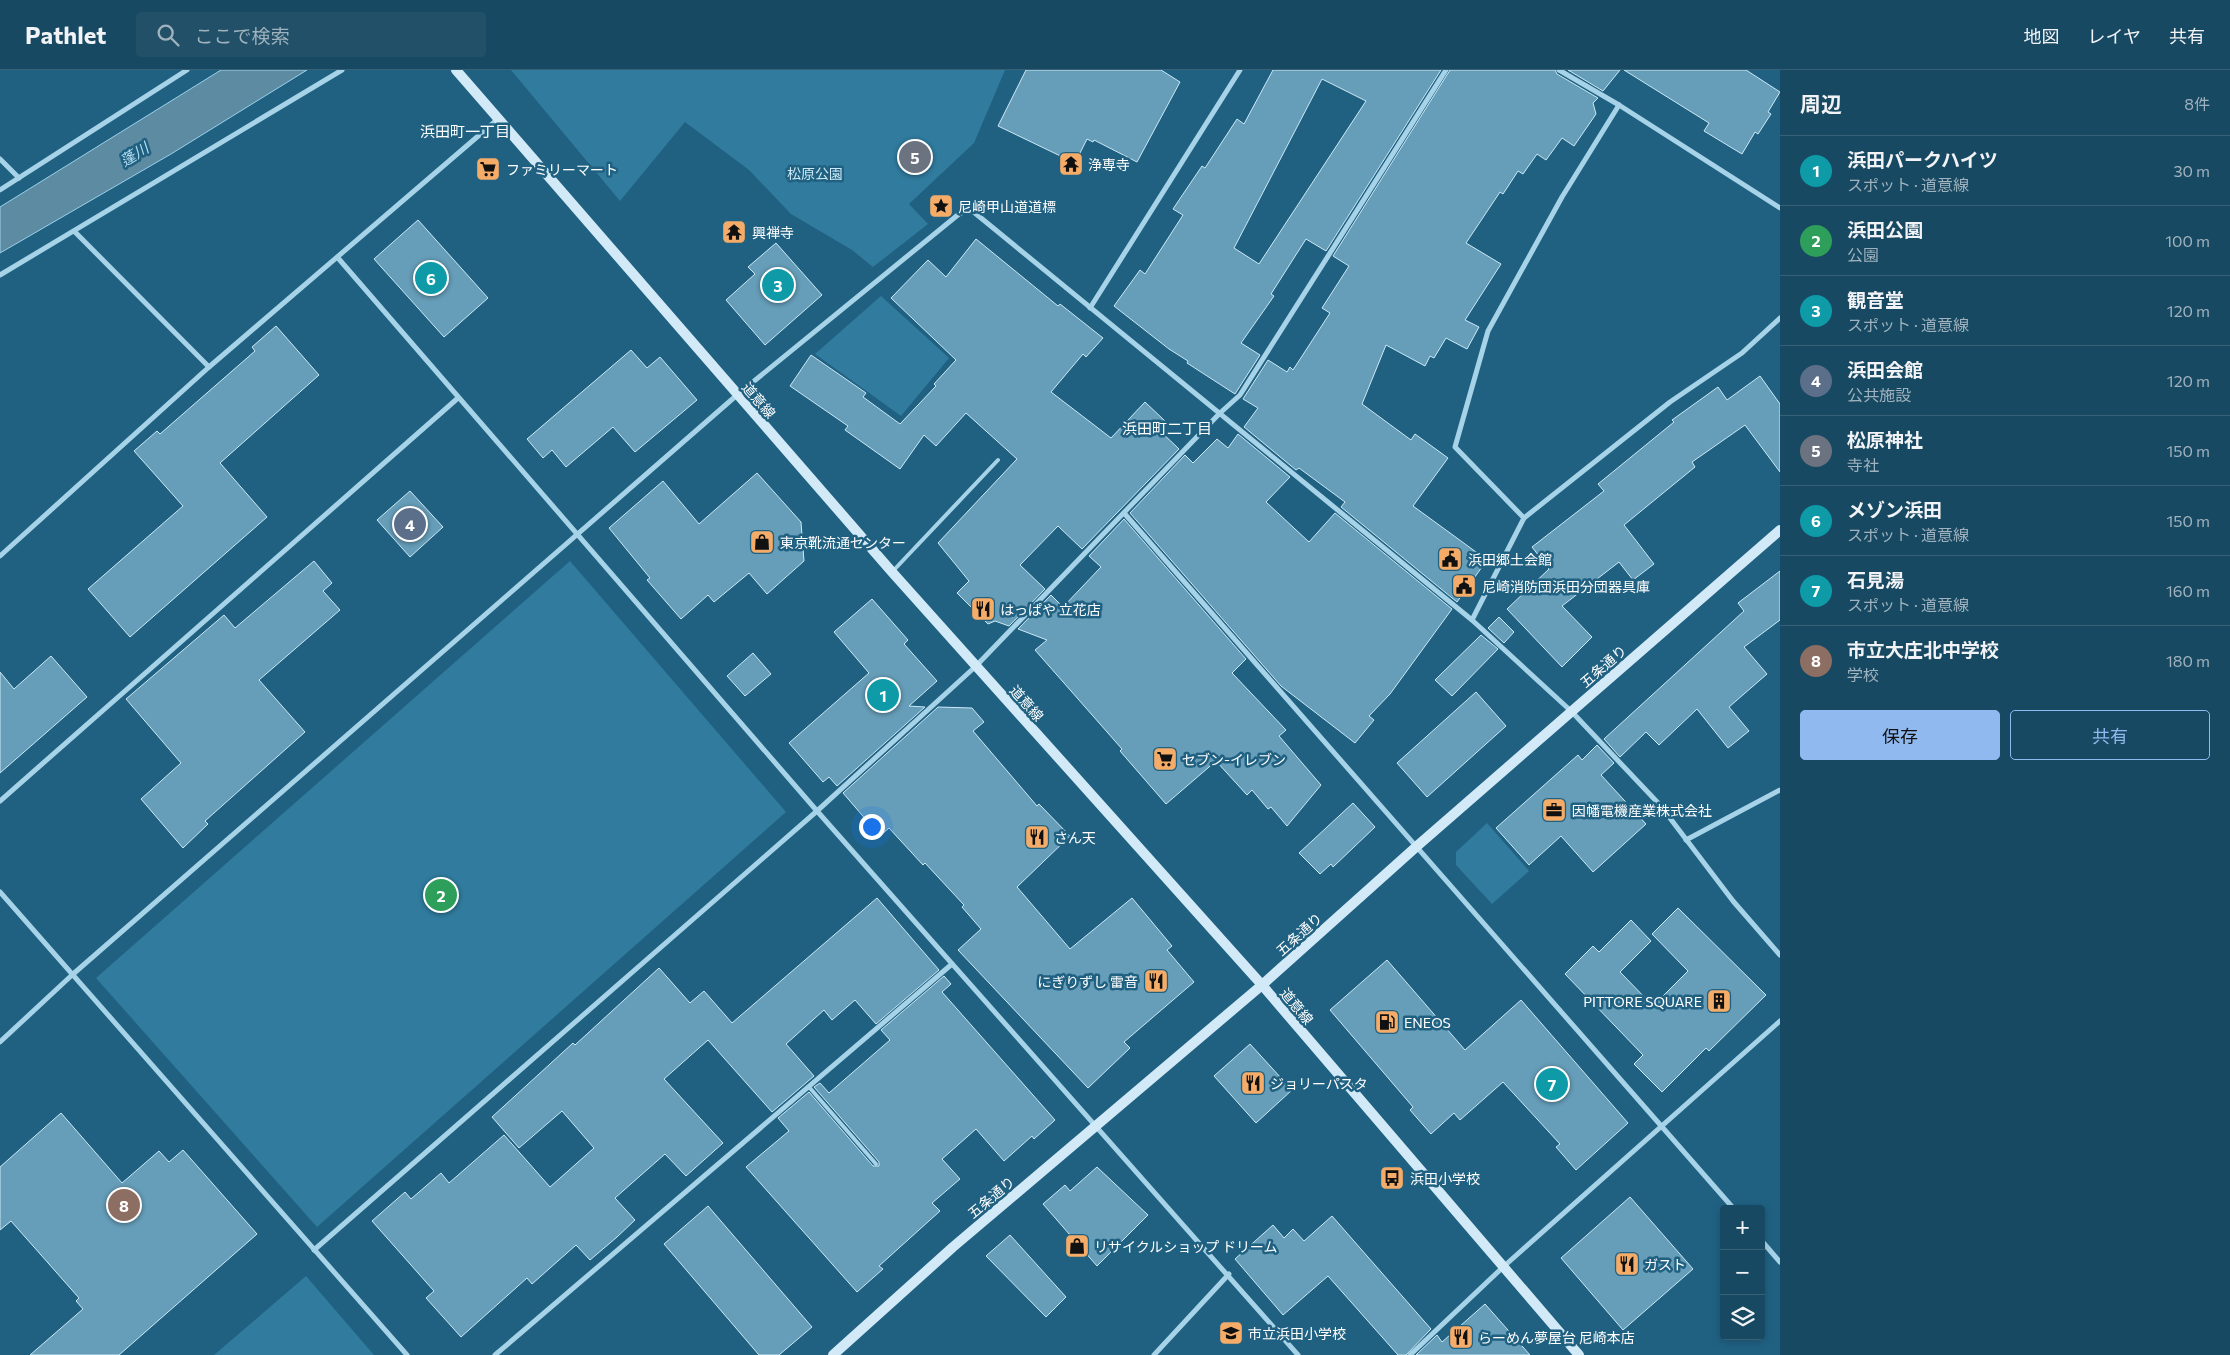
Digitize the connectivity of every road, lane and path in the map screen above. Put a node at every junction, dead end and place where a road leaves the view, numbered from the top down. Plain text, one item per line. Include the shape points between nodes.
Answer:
1 (187, 70) edge
2 (342, 70) edge
3 (456, 70) edge
4 (1240, 70) edge
5 (1446, 70) edge
6 (1559, 70) edge
7 (1619, 105) junction
8 (498, 119) junction
9 (0, 158) edge
10 (19, 178) junction
11 (0, 190) edge
12 (1780, 208) edge
13 (75, 232) junction
14 (338, 258) junction
15 (0, 275) edge
16 (1090, 308) junction
17 (1780, 318) edge
18 (209, 366) junction
19 (737, 395) junction
20 (458, 398) junction
21 (1220, 413) junction
22 (998, 460) dead end
23 (1124, 513) junction
24 (1524, 518) junction
25 (1780, 530) edge
26 (577, 534) junction
27 (0, 556) edge
28 (892, 572) junction
29 (1472, 620) junction
30 (976, 666) junction
31 (1571, 711) junction
32 (1780, 790) edge
33 (0, 801) edge
34 (817, 811) junction
35 (1686, 840) junction
36 (1416, 847) junction
37 (0, 892) edge
38 (1780, 955) edge
39 (952, 964) junction
40 (72, 975) junction
41 (1262, 985) junction
42 (1780, 1021) edge
43 (0, 1042) edge
44 (809, 1087) junction
45 (1096, 1126) junction
46 (1662, 1126) junction
47 (876, 1164) dead end
48 (1731, 1205) edge
49 (1765, 1245) edge
50 (314, 1250) junction
51 (1780, 1262) edge
52 (1502, 1268) junction
53 (1229, 1274) junction
54 (407, 1355) edge
55 (495, 1355) edge
56 (833, 1355) edge
57 (1154, 1355) edge
58 (1298, 1355) edge
59 (1410, 1355) edge
60 (1578, 1355) edge

1 - 10 street
2 - 13 street
3 - 8 street, 道意線
4 - 16 street
5 - 21 street via 1240,395
6 - 7 street
7 - 12 street
7 - 24 street via 1562,197 1488,331 1455,447
8 - 14 street
8 - 19 street, 道意線
9 - 10 street
10 - 11 street
13 - 15 street
13 - 18 street
14 - 18 street
14 - 20 street
16 - 19 street via 970,209 959,214
16 - 21 street
17 - 24 street via 1742,352 1670,402
18 - 27 street
19 - 26 street
19 - 28 street, 道意線
20 - 26 street
20 - 33 street
21 - 23 street
21 - 29 street
22 - 28 lane
23 - 30 street
23 - 36 street
24 - 29 street
25 - 31 street, 五条通り
26 - 34 street
26 - 40 street
28 - 30 street, 道意線
29 - 31 street
30 - 34 street
30 - 41 street, 道意線
31 - 35 street via 1660,806
31 - 36 street, 五条通り
32 - 35 street
34 - 39 street
34 - 50 street
35 - 38 street
36 - 41 street, 五条通り
36 - 46 street
37 - 40 street
39 - 44 street
39 - 45 street
40 - 43 street
40 - 50 street
41 - 45 street, 五条通り
41 - 52 street, 道意線
42 - 46 street
44 - 47 lane
44 - 55 street
45 - 53 street
45 - 56 street, 五条通り
46 - 48 street
46 - 52 street
49 - 51 street
50 - 54 street
52 - 59 street
52 - 60 street, 道意線
53 - 57 street
53 - 58 street

